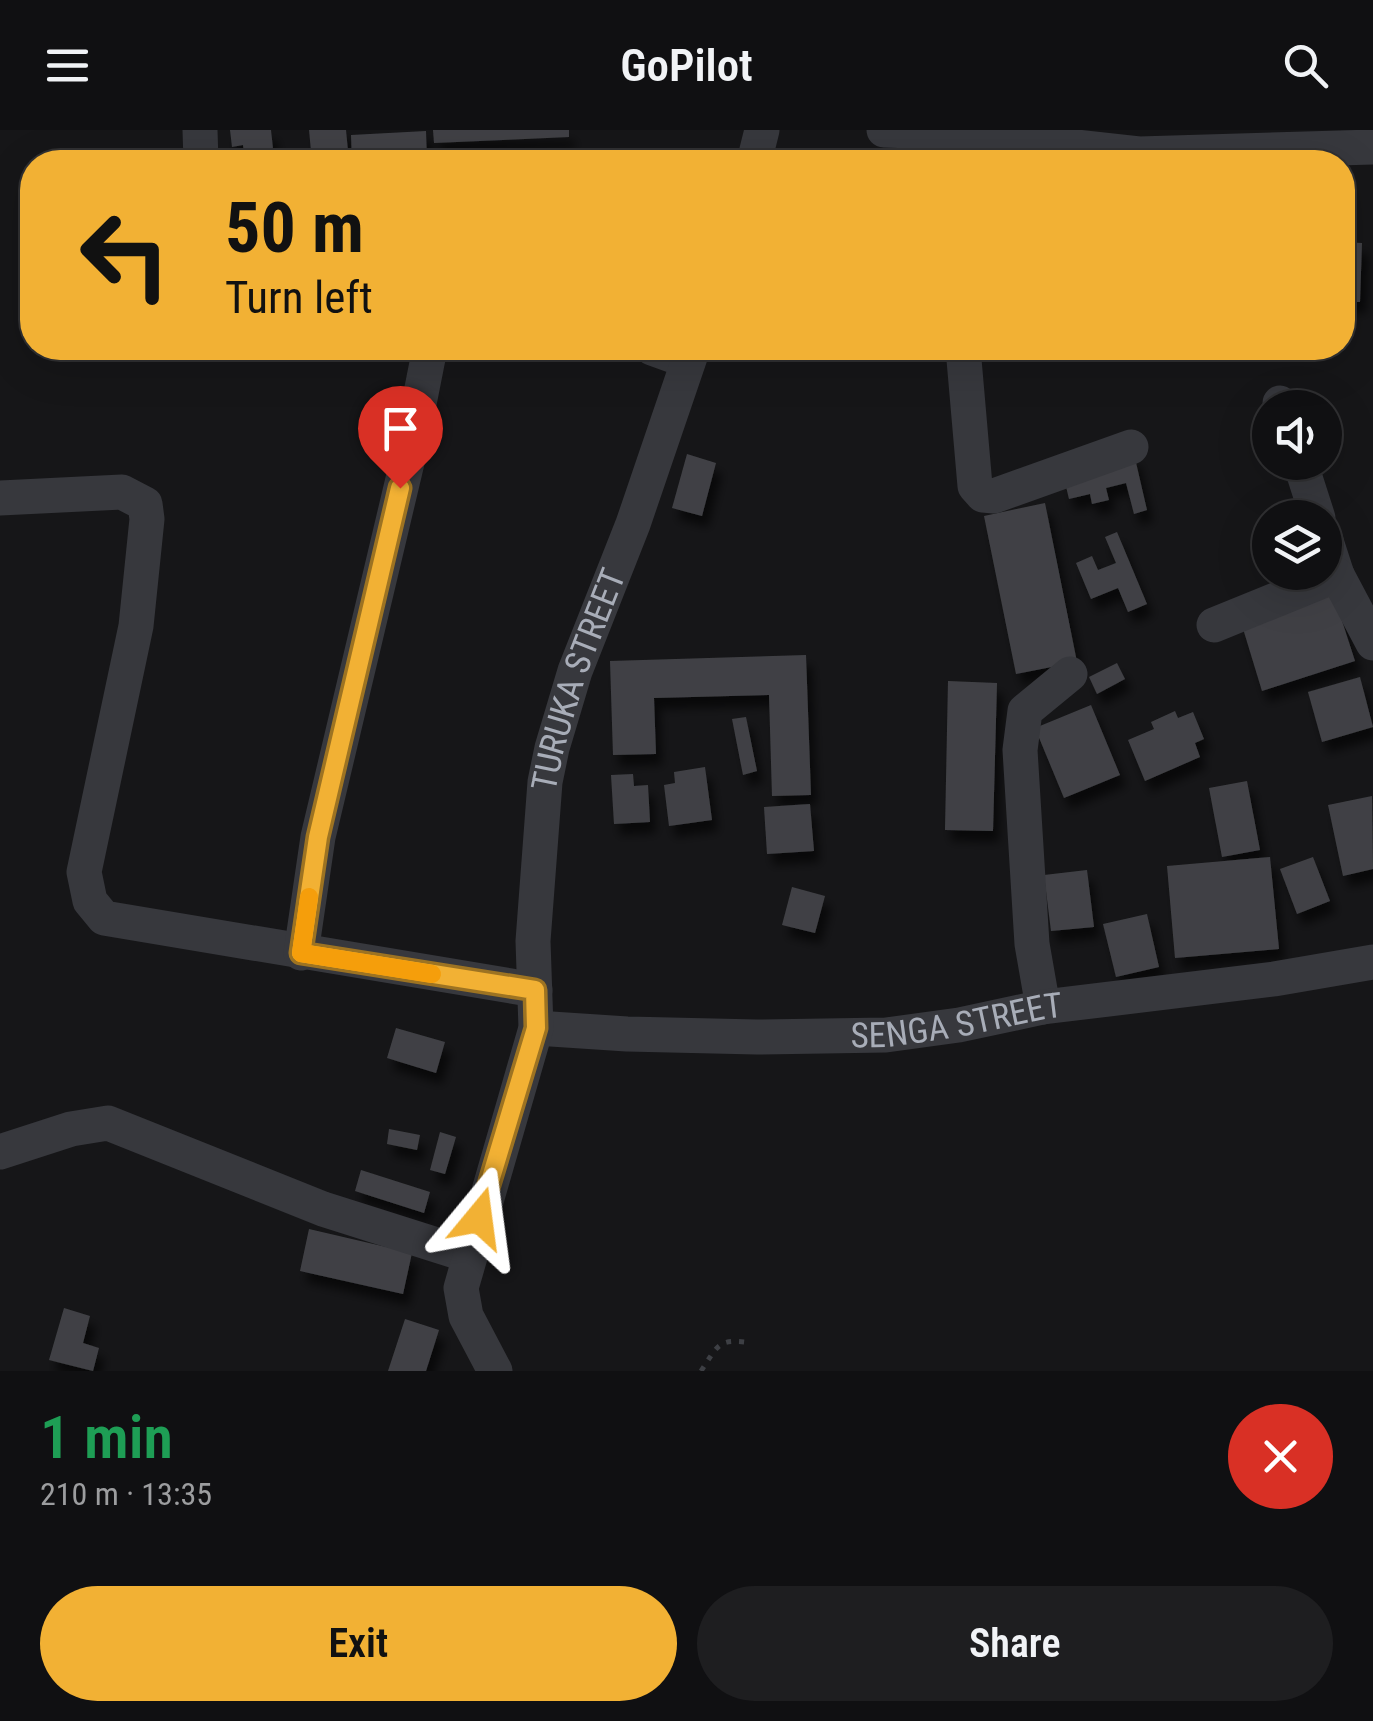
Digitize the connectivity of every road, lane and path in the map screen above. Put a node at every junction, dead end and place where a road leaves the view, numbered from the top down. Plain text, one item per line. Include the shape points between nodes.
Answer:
1 (884, 130) edge
2 (1373, 146) edge
3 (945, 147) edge
4 (1028, 150) edge
5 (1256, 150) edge
6 (428, 360) edge
7 (689, 360) edge
8 (964, 360) edge
9 (1131, 447) dead end
10 (0, 498) edge
11 (1342, 584) edge
12 (1300, 590) edge
13 (1214, 625) dead end
14 (1373, 643) edge
15 (1070, 674) dead end
16 (301, 953) junction
17 (1373, 962) edge
18 (535, 990) junction
19 (1042, 1007) junction
20 (536, 1028) junction
21 (0, 1152) edge
22 (468, 1256) junction
23 (752, 1342) dead end
24 (495, 1371) edge
25 (701, 1371) edge

1 - 3 street
2 - 5 street
3 - 4 street
6 - 16 street via 318,837
7 - 18 street, TURUKA STREET via 552,748 533,941
8 - 9 street via 975,486 983,495
10 - 16 street via 122,492 145,504 136,626 84,872 90,902 104,918
11 - 14 street
12 - 13 street
15 - 19 street via 1025,710 1020,750
16 - 18 street
17 - 19 street, SENGA STREET
18 - 20 street, TURUKA STREET
19 - 20 street, SENGA STREET via 886,1035
20 - 22 street, TURUKA STREET
21 - 22 street via 108,1124
22 - 24 street, TURUKA STREET via 462,1300
23 - 25 path via 719,1343

